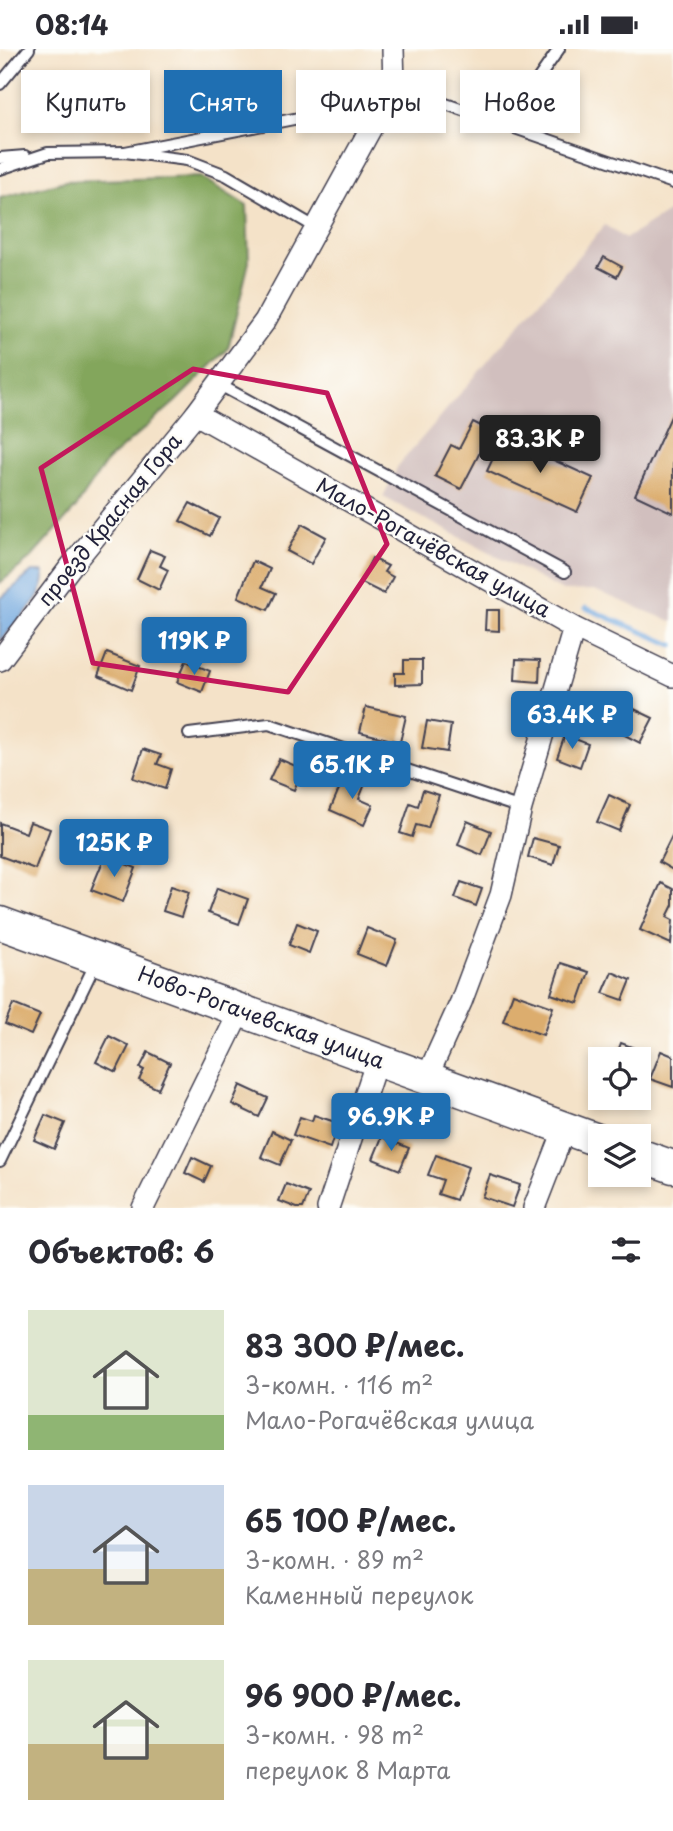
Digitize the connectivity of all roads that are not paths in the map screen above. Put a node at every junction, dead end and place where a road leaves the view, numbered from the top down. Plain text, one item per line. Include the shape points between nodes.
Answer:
1 (29, 49) edge
2 (393, 49) edge
3 (559, 49) edge
4 (394, 70) edge
5 (544, 70) edge
6 (0, 84) edge
7 (296, 118) edge
8 (368, 133) edge
9 (529, 133) edge
10 (125, 152) junction
11 (48, 153) junction
12 (0, 158) edge
13 (0, 169) edge
14 (673, 183) edge
15 (315, 227) junction
16 (218, 384) junction
17 (196, 414) junction
18 (565, 572) dead end
19 (574, 628) junction
20 (0, 660) edge
21 (673, 676) edge
22 (189, 734) dead end
23 (521, 808) junction
24 (0, 923) edge
25 (98, 959) junction
26 (240, 1011) junction
27 (377, 1060) junction
28 (427, 1077) junction
29 (565, 1128) junction
30 (588, 1137) edge
31 (651, 1159) edge
32 (0, 1161) edge
33 (673, 1167) edge
34 (143, 1208) edge
35 (328, 1208) edge
36 (534, 1208) edge

1 - 6 lane
2 - 4 street
3 - 5 lane
7 - 10 lane
8 - 15 street, проезд Красная Гора
9 - 14 lane
10 - 11 lane
10 - 15 lane via 187,160 226,175
11 - 12 lane
11 - 13 lane
15 - 16 street, проезд Красная Гора via 265,321
16 - 17 street, проезд Красная Гора
16 - 18 lane
17 - 19 street, Мало-Рогачёвская улица
17 - 20 street, проезд Красная Гора
19 - 21 street, Мало-Рогачёвская улица
19 - 23 street
22 - 23 lane via 269,724
23 - 28 street via 500,895 461,1002
24 - 25 main road, Ново-Рогачевская улица
25 - 26 main road, Ново-Рогачевская улица
25 - 32 lane
26 - 27 main road, Ново-Рогачевская улица
26 - 34 street
27 - 28 main road, Ново-Рогачевская улица
27 - 35 street
28 - 29 main road, Ново-Рогачевская улица
29 - 30 main road, Ново-Рогачевская улица
29 - 36 street
31 - 33 main road

